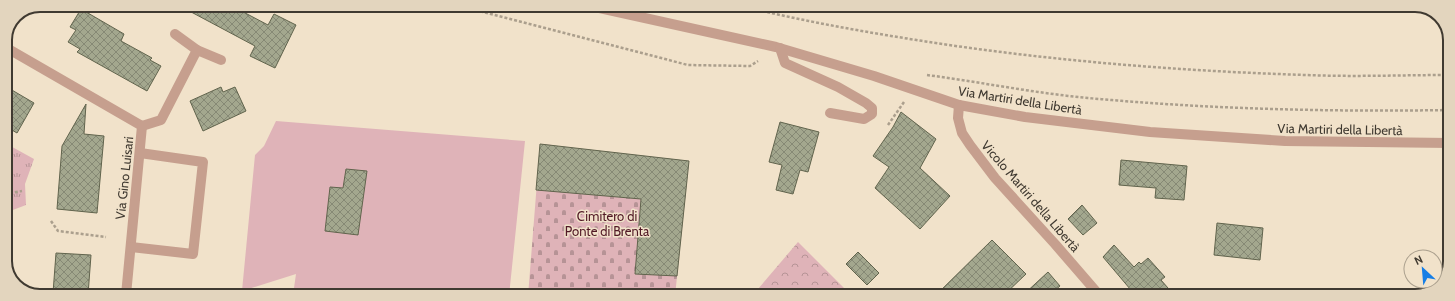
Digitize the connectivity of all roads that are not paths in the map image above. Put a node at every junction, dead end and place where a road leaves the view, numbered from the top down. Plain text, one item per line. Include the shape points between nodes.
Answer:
1 (611, 12) edge
2 (175, 34) dead end
3 (778, 48) junction
4 (197, 50) junction
5 (12, 51) edge
6 (221, 60) dead end
7 (959, 105) junction
8 (830, 113) dead end
9 (142, 126) junction
10 (1443, 143) edge
11 (140, 153) junction
12 (131, 247) junction
13 (127, 289) edge
14 (1094, 289) edge

1 - 3 street, Via Martiri della Libertà
2 - 4 street
3 - 7 street, Via Martiri della Libertà via 874,76
3 - 8 street via 785,63 838,88 872,108 872,114 864,119
4 - 6 street
4 - 9 street via 161,120
5 - 9 street, Via Gino Luisari
7 - 10 street, Via Martiri della Libertà via 1025,117 1150,132 1285,141
7 - 14 street, Vicolo Martiri della Libertà via 958,118 962,133 970,145 995,178
9 - 11 street, Via Gino Luisari
11 - 12 street, Via Gino Luisari
11 - 12 street via 203,162 193,254
12 - 13 street, Via Gino Luisari

